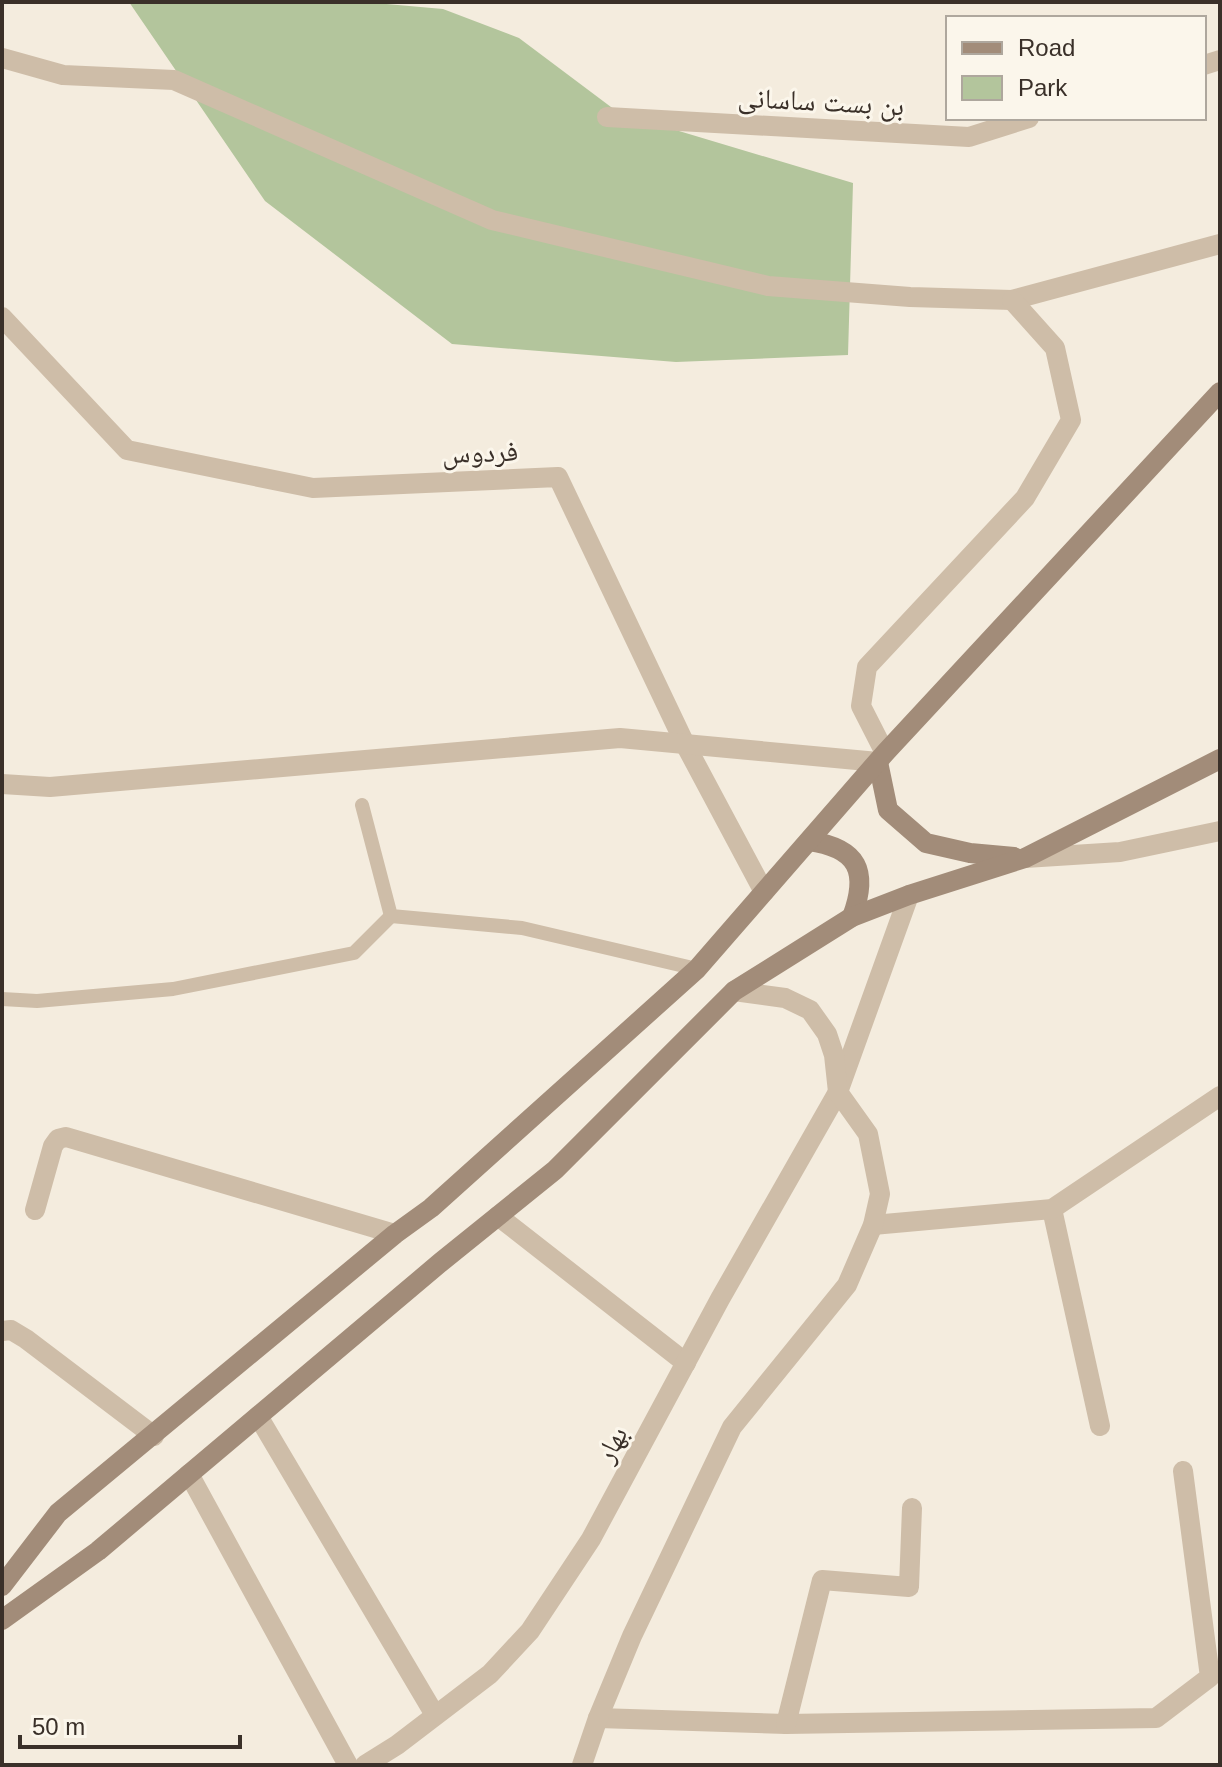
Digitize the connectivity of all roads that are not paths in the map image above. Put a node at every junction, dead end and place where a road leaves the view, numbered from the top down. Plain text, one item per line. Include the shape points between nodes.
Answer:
1 (2, 58) edge
2 (607, 117) dead end
3 (1023, 120) edge
4 (1220, 244) edge
5 (1012, 300) junction
6 (2, 317) edge
7 (1220, 392) edge
8 (685, 744) junction
9 (882, 758) junction
10 (1220, 759) edge
11 (2, 784) edge
12 (362, 805) dead end
13 (1220, 831) edge
14 (809, 841) junction
15 (1025, 858) junction
16 (764, 892) junction
17 (909, 895) junction
18 (391, 916) junction
19 (852, 917) junction
20 (697, 969) junction
21 (734, 991) junction
22 (2, 999) edge
23 (838, 1092) junction
24 (1219, 1099) edge
25 (1052, 1209) junction
26 (35, 1210) dead end
27 (498, 1216) junction
28 (873, 1225) junction
29 (395, 1234) junction
30 (2, 1331) edge
31 (686, 1363) junction
32 (258, 1416) junction
33 (1100, 1426) dead end
34 (154, 1436) junction
35 (1183, 1471) dead end
36 (189, 1474) junction
37 (912, 1508) dead end
38 (2, 1586) edge
39 (2, 1620) edge
40 (435, 1715) junction
41 (598, 1718) junction
42 (786, 1724) junction
43 (348, 1765) edge
44 (365, 1765) edge
45 (582, 1765) edge

1 - 5 street via 63,75 174,80 507,224 768,286
2 - 3 street, بن بست ساسانی via 969,137
4 - 5 street
5 - 9 street via 1055,348 1071,420 1025,498 867,667 861,706
6 - 8 street, فردوس via 127,450 313,488 558,477
7 - 9 main road
8 - 9 street
8 - 11 street via 620,738 50,787
8 - 16 street, فردوس
9 - 14 main road
9 - 15 main road via 888,810 926,843
10 - 15 main road
12 - 18 lane
13 - 15 street via 1120,852
14 - 16 main road
14 - 19 main road via 832,844 851,857 860,876
15 - 17 main road
16 - 20 main road
17 - 19 main road
17 - 23 street, بهار
18 - 20 lane via 522,928
18 - 22 lane via 354,953 173,989 37,1001
19 - 21 main road
20 - 29 main road via 431,1208
21 - 23 street via 785,998 810,1010 827,1034
21 - 27 main road via 555,1170
23 - 28 street via 868,1134 880,1194
23 - 31 street, بهار
24 - 25 street
25 - 28 street
25 - 33 street
26 - 29 street via 53,1146 66,1137
27 - 31 street
27 - 32 main road
28 - 41 street via 847,1285 732,1427
29 - 34 main road
30 - 34 street via 26,1339
31 - 40 street, بهار via 591,1539 530,1631 490,1674
32 - 36 main road
32 - 40 street
34 - 38 main road via 58,1513
35 - 42 street via 1210,1677 1156,1718
36 - 39 main road via 98,1551
36 - 43 street
37 - 42 street via 909,1587 822,1580
40 - 44 street, بهار
41 - 42 street
41 - 45 street

